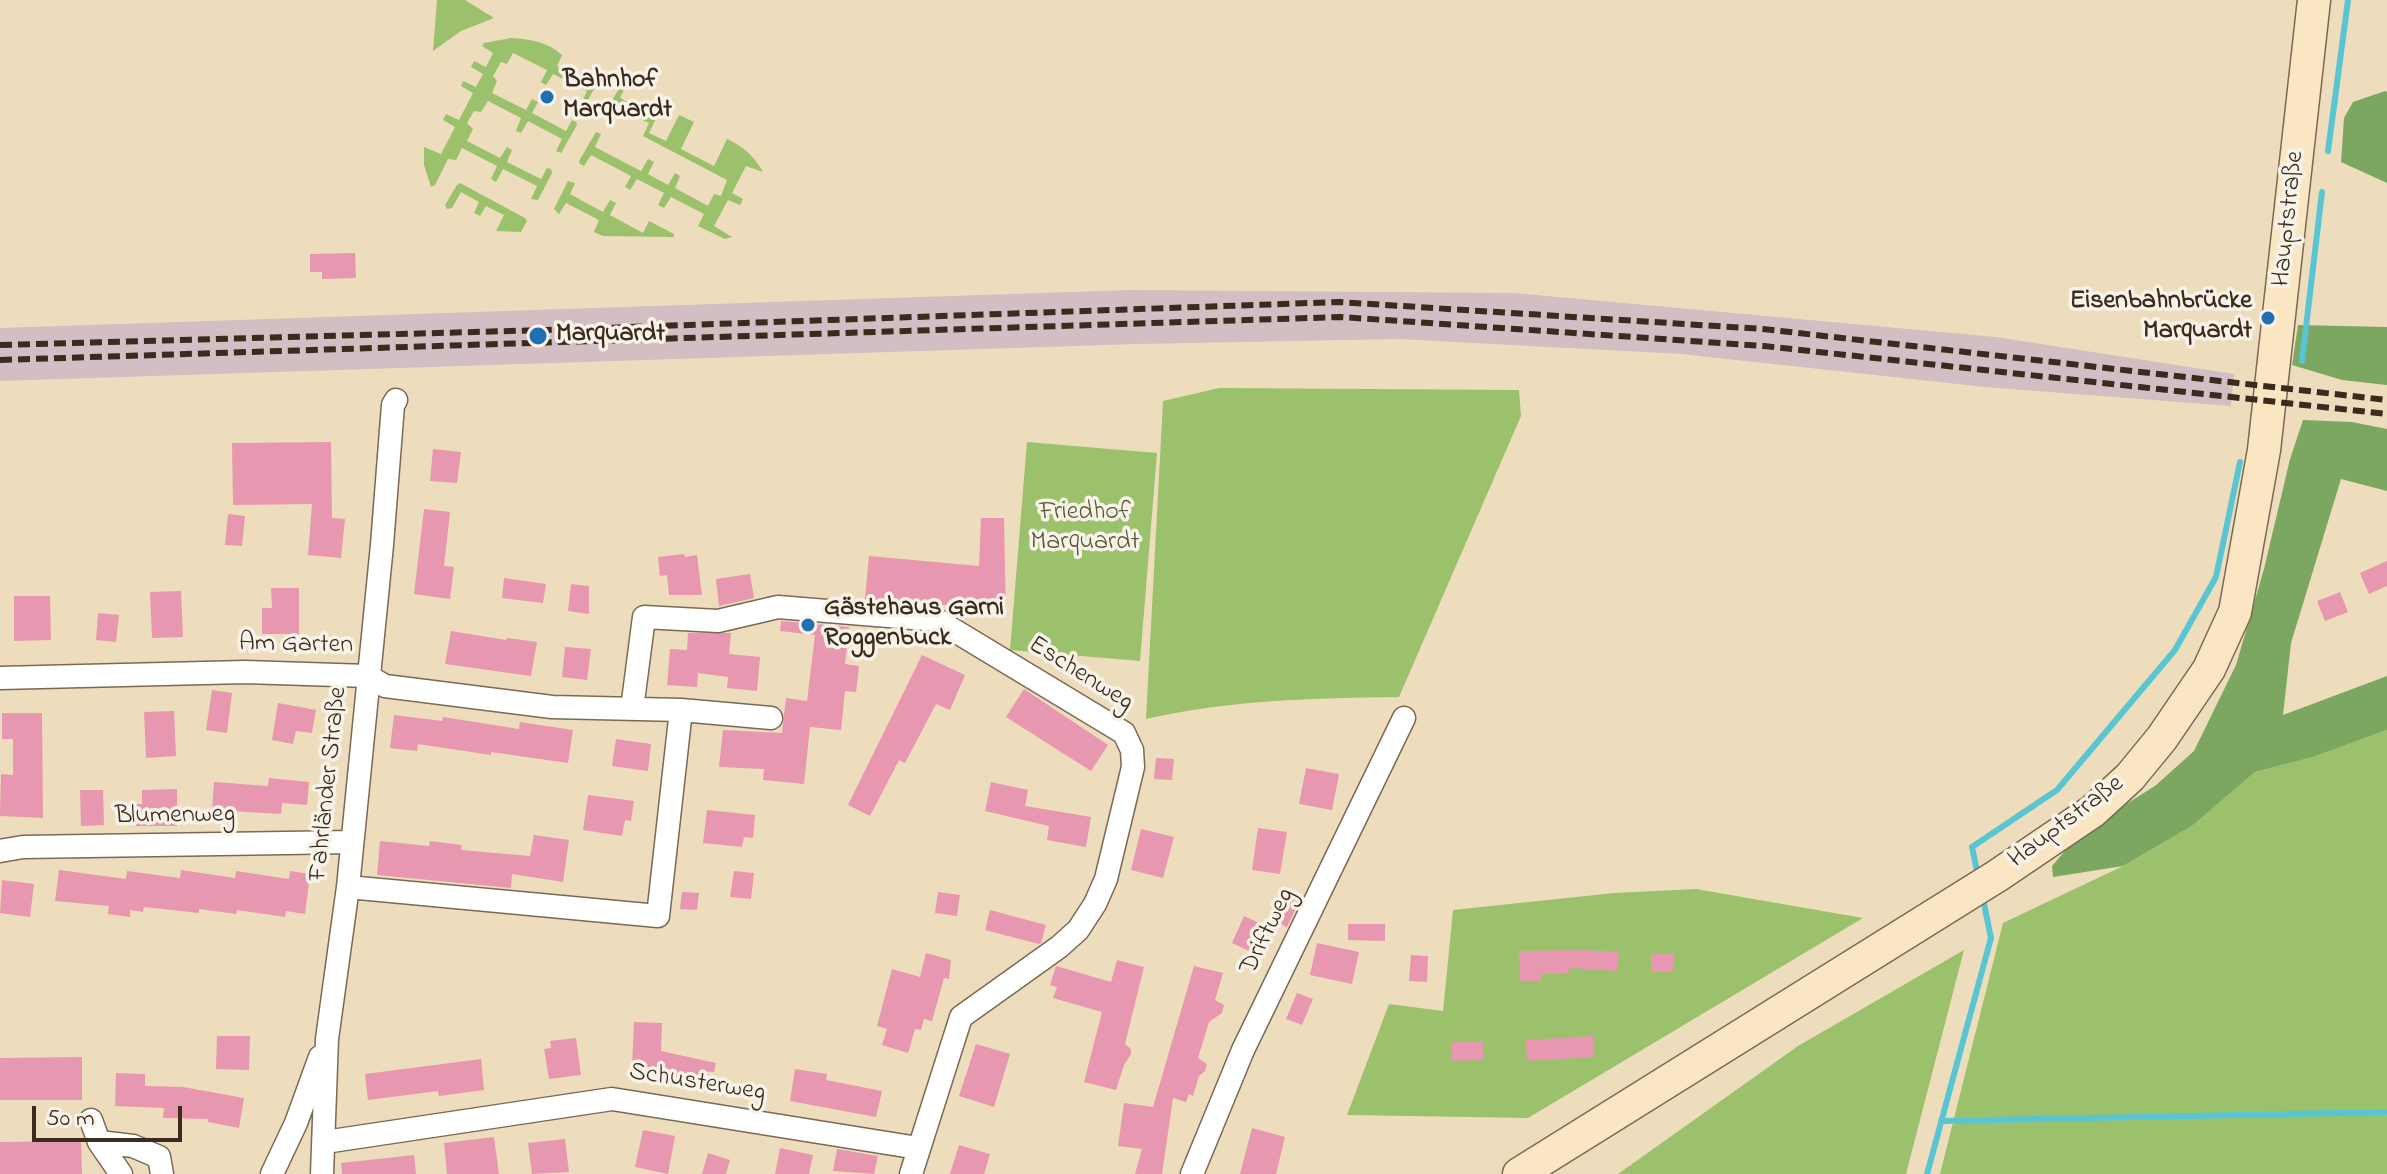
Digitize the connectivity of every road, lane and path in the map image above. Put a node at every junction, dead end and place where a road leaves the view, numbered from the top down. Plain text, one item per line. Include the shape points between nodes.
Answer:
1 (2314, 0) edge
2 (396, 400) dead end
3 (368, 676) junction
4 (0, 678) edge
5 (632, 709) junction
6 (681, 710) junction
7 (771, 718) dead end
8 (1404, 718) dead end
9 (351, 842) junction
10 (0, 851) edge
11 (348, 887) junction
12 (327, 1039) junction
13 (91, 1120) dead end
14 (99, 1142) junction
15 (325, 1142) junction
16 (918, 1148) junction
17 (121, 1174) edge
18 (162, 1174) edge
19 (272, 1174) edge
20 (322, 1174) edge
21 (911, 1174) edge
22 (1192, 1174) edge
23 (1519, 1174) edge

1 - 23 street, Hauptstraße via 2264,450 2235,612 2209,669 2162,738 2093,811
2 - 3 street, Fahrländer Straße
3 - 4 street, Am Garten via 245,672
3 - 5 street, Am Garten via 385,686 415,690 552,707
3 - 9 street, Fahrländer Straße
5 - 6 street, Am Garten
5 - 16 street, Eschenweg via 644,617 718,621 778,607 937,620 1124,733 1133,767 1095,904 1059,947 961,1017
6 - 7 street, Am Garten
6 - 11 street via 658,916
8 - 22 street, Driftweg via 1243,1050
9 - 10 street, Blumenweg
9 - 11 street, Fahrländer Straße
11 - 12 street, Fahrländer Straße
12 - 15 street, Fahrländer Straße
12 - 19 street
13 - 14 street
14 - 17 street
14 - 18 street via 133,1146 159,1157
15 - 16 street, Schusterweg via 612,1099
15 - 20 street, Fahrländer Straße
16 - 21 street, Eschenweg

